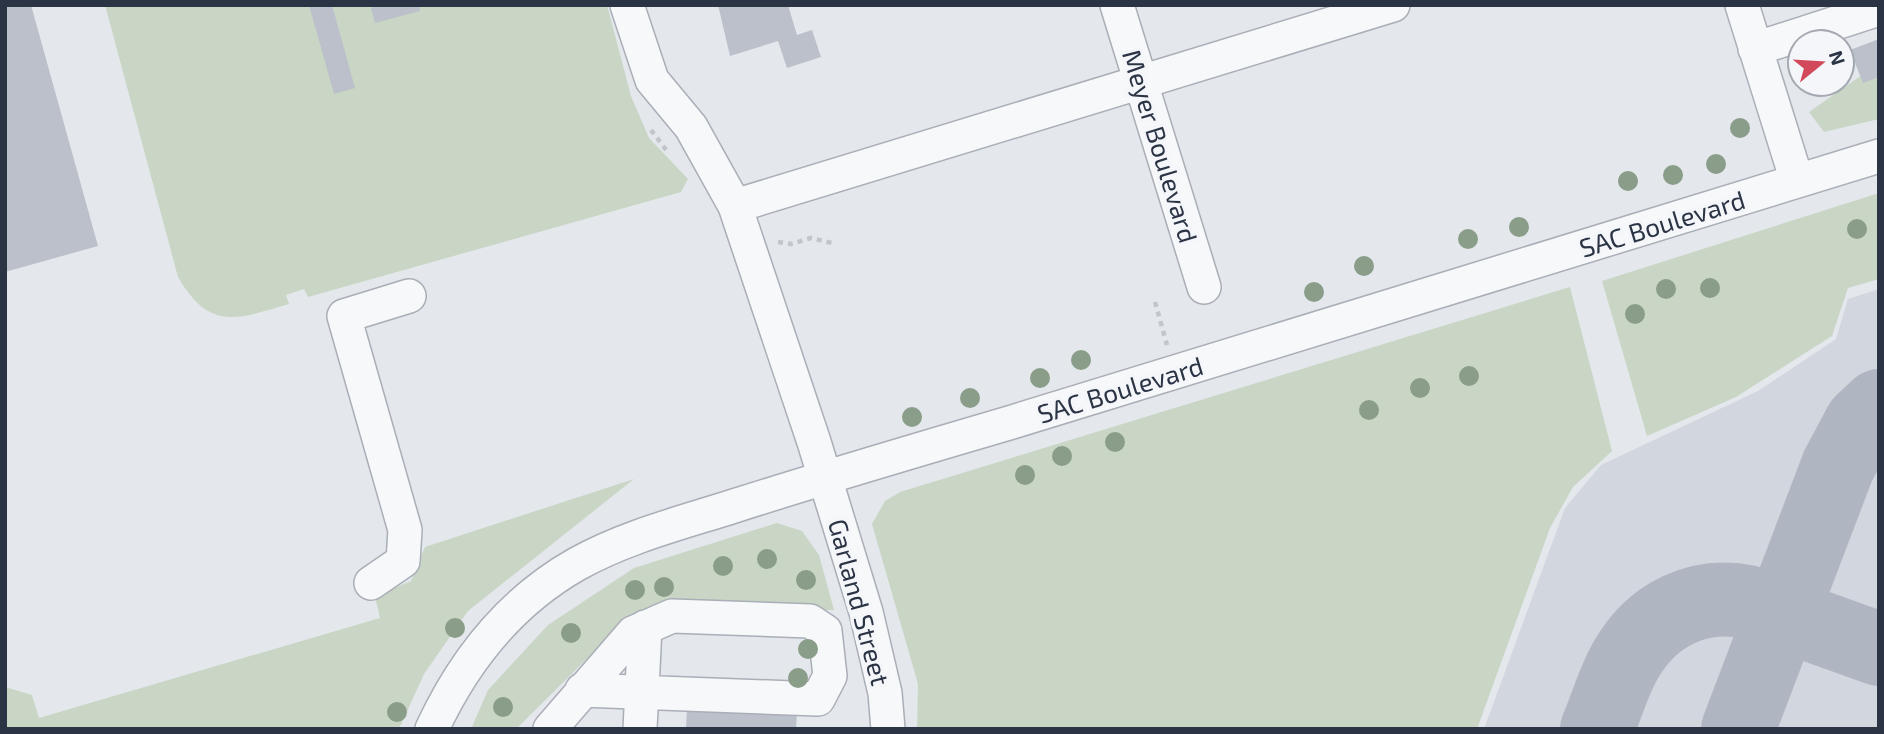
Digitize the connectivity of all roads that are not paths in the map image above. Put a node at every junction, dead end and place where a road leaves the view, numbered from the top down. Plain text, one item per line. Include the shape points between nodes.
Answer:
1 (627, 5) edge
2 (1117, 5) edge
3 (1393, 5) edge
4 (1742, 5) edge
5 (1879, 9) edge
6 (1755, 49) junction
7 (1143, 83) junction
8 (1879, 156) edge
9 (1797, 181) junction
10 (735, 206) junction
11 (1204, 287) dead end
12 (409, 296) dead end
13 (825, 477) junction
14 (371, 583) dead end
15 (645, 627) junction
16 (582, 690) junction
17 (642, 693) junction
18 (432, 729) edge
19 (550, 729) edge
20 (640, 729) edge
21 (888, 729) edge

1 - 10 street, Garland Street via 652,80 691,127
2 - 7 street, Meyer Boulevard
3 - 7 street
4 - 6 street
5 - 6 street
6 - 9 street
7 - 10 street
7 - 11 street, Meyer Boulevard
8 - 9 street, SAC Boulevard
9 - 13 street, SAC Boulevard
10 - 13 street, Garland Street
12 - 14 street via 344,316 405,530 403,562
13 - 18 street, SAC Boulevard via 655,531 577,564 535,593 493,631 467,664
13 - 21 street, Garland Street via 879,661
15 - 16 street via 633,633
15 - 17 street
15 - 17 street via 672,616 810,621 825,631 830,676 818,699
16 - 17 street
16 - 19 street
17 - 20 street

